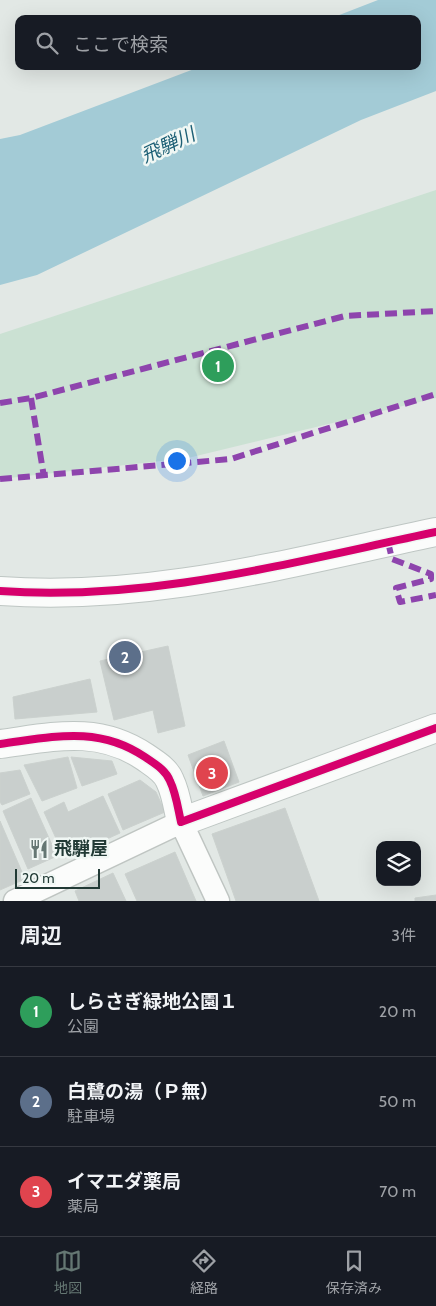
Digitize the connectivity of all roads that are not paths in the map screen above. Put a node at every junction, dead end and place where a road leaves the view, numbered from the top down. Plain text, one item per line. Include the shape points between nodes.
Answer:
1 (436, 532) edge
2 (0, 591) edge
3 (436, 728) edge
4 (0, 744) edge
5 (181, 822) junction
6 (15, 901) edge
7 (218, 901) edge

1 - 2 street via 204,580 142,589 78,593
3 - 5 street
4 - 5 street via 93,735 117,742 161,768 170,780
5 - 6 street
5 - 7 street

